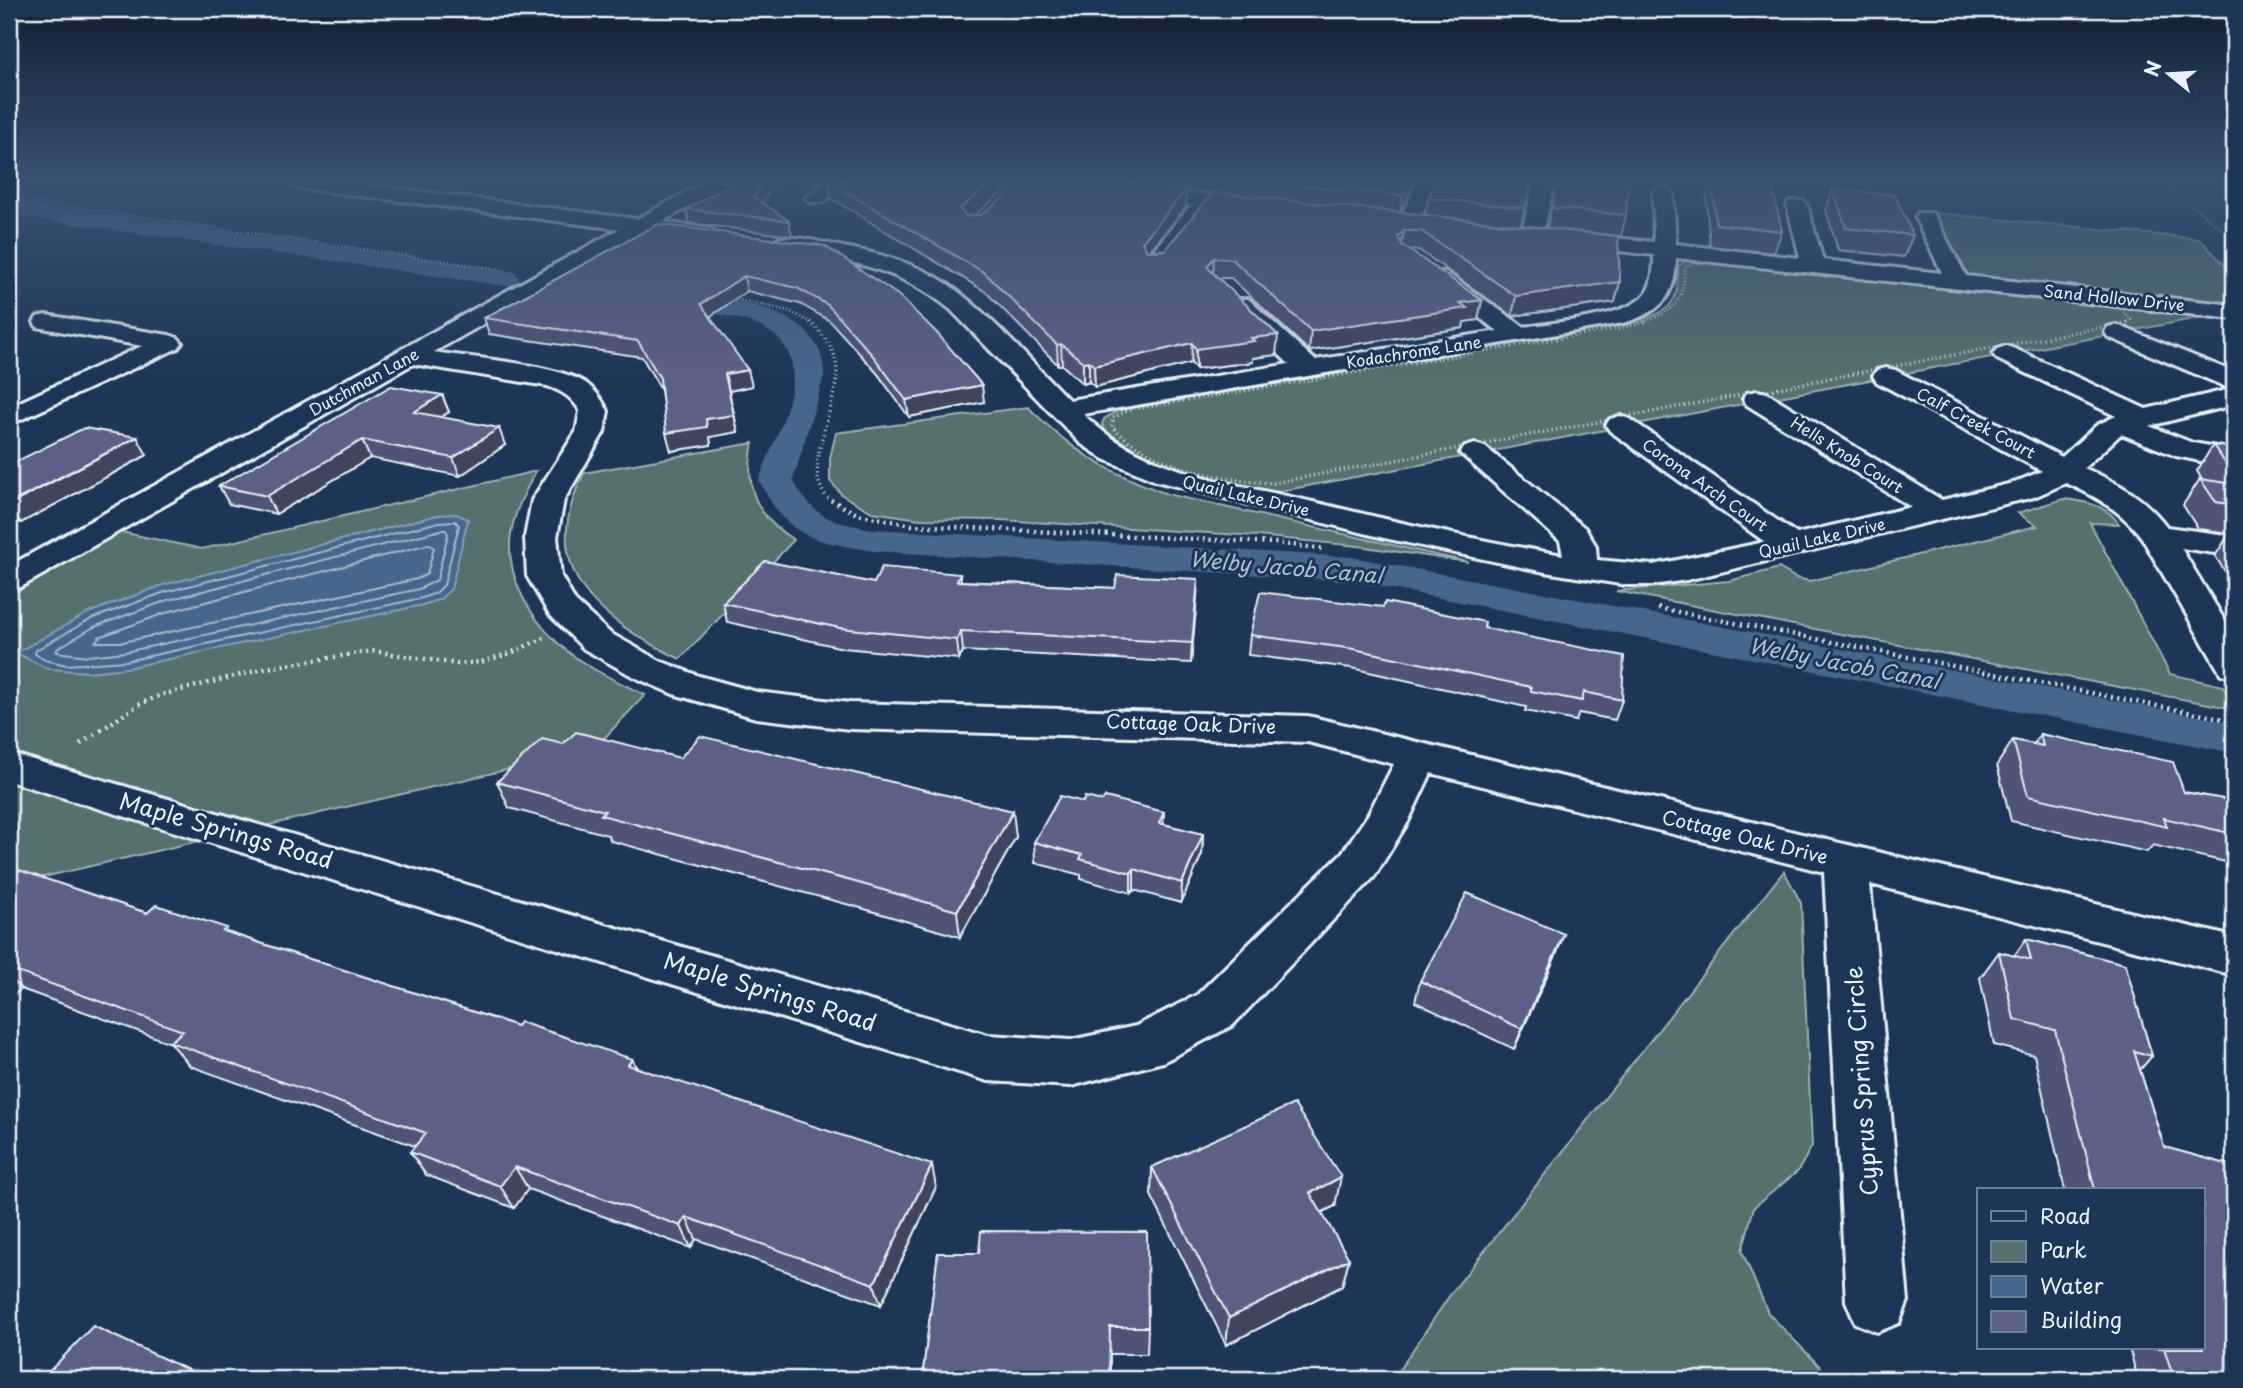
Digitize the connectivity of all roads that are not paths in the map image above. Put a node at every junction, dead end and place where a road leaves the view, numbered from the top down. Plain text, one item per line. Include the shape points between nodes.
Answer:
1 (605, 247) edge
2 (792, 247) edge
3 (1168, 247) edge
4 (1643, 247) edge
5 (1808, 247) edge
6 (1940, 247) edge
7 (1665, 249) junction
8 (1155, 262) edge
9 (1420, 265) edge
10 (1813, 265) junction
11 (1957, 281) junction
12 (1221, 285) edge
13 (2234, 312) edge
14 (46, 322) dead end
15 (2117, 332) dead end
16 (1520, 335) junction
17 (2006, 354) dead end
18 (411, 356) junction
19 (1309, 369) junction
20 (1886, 376) dead end
21 (2234, 382) edge
22 (2234, 397) edge
23 (1757, 399) dead end
24 (1062, 409) junction
25 (9, 417) edge
26 (2130, 421) junction
27 (1620, 425) dead end
28 (1475, 453) dead end
29 (2234, 459) edge
30 (2065, 471) junction
31 (1937, 510) junction
32 (2157, 535) junction
33 (1791, 545) junction
34 (2234, 546) edge
35 (1580, 568) junction
36 (9, 580) edge
37 (2230, 653) edge
38 (1418, 757) junction
39 (9, 767) edge
40 (1846, 861) junction
41 (2234, 956) edge
42 (1877, 1301) dead end

1 - 18 street, Dutchman Lane
2 - 24 street, Quail Lake Drive via 857,257 926,280 950,296
3 - 8 street
4 - 7 street, Sand Hollow Drive
5 - 10 street
6 - 11 street
7 - 10 street, Sand Hollow Drive
7 - 16 street, Kodachrome Lane via 1661,287 1642,307 1599,322
9 - 16 street
10 - 11 street, Sand Hollow Drive
11 - 13 street, Sand Hollow Drive
12 - 19 street
14 - 25 street via 169,343
15 - 21 street
16 - 19 street, Kodachrome Lane
17 - 26 street
18 - 36 street, Dutchman Lane
18 - 38 street, Cottage Oak Drive via 552,379 586,395 594,411 590,432 548,500 541,537 544,576 561,607 597,641 686,685 757,705 850,716 1307,729
19 - 24 street, Kodachrome Lane
20 - 30 street, Calf Creek Court
22 - 26 street, Quail Lake Drive
23 - 31 street, Hells Knob Court
24 - 35 street, Quail Lake Drive via 1107,449 1183,482
26 - 29 street via 2186,450
26 - 30 street, Quail Lake Drive via 2099,434
27 - 33 street, Corona Arch Court
28 - 35 street via 1573,535 1580,546
30 - 31 street, Quail Lake Drive via 2024,490
30 - 32 street, Calf Creek Court via 2127,502
31 - 33 street, Quail Lake Drive
32 - 34 street
32 - 37 street, Calf Creek Court
33 - 35 street, Quail Lake Drive via 1653,575
38 - 39 street, Maple Springs Road via 1386,822 1358,865 1215,1010 1145,1046 1071,1063 988,1058
38 - 40 street, Cottage Oak Drive
40 - 41 street, Cottage Oak Drive
40 - 42 street, Cyprus Spring Circle

